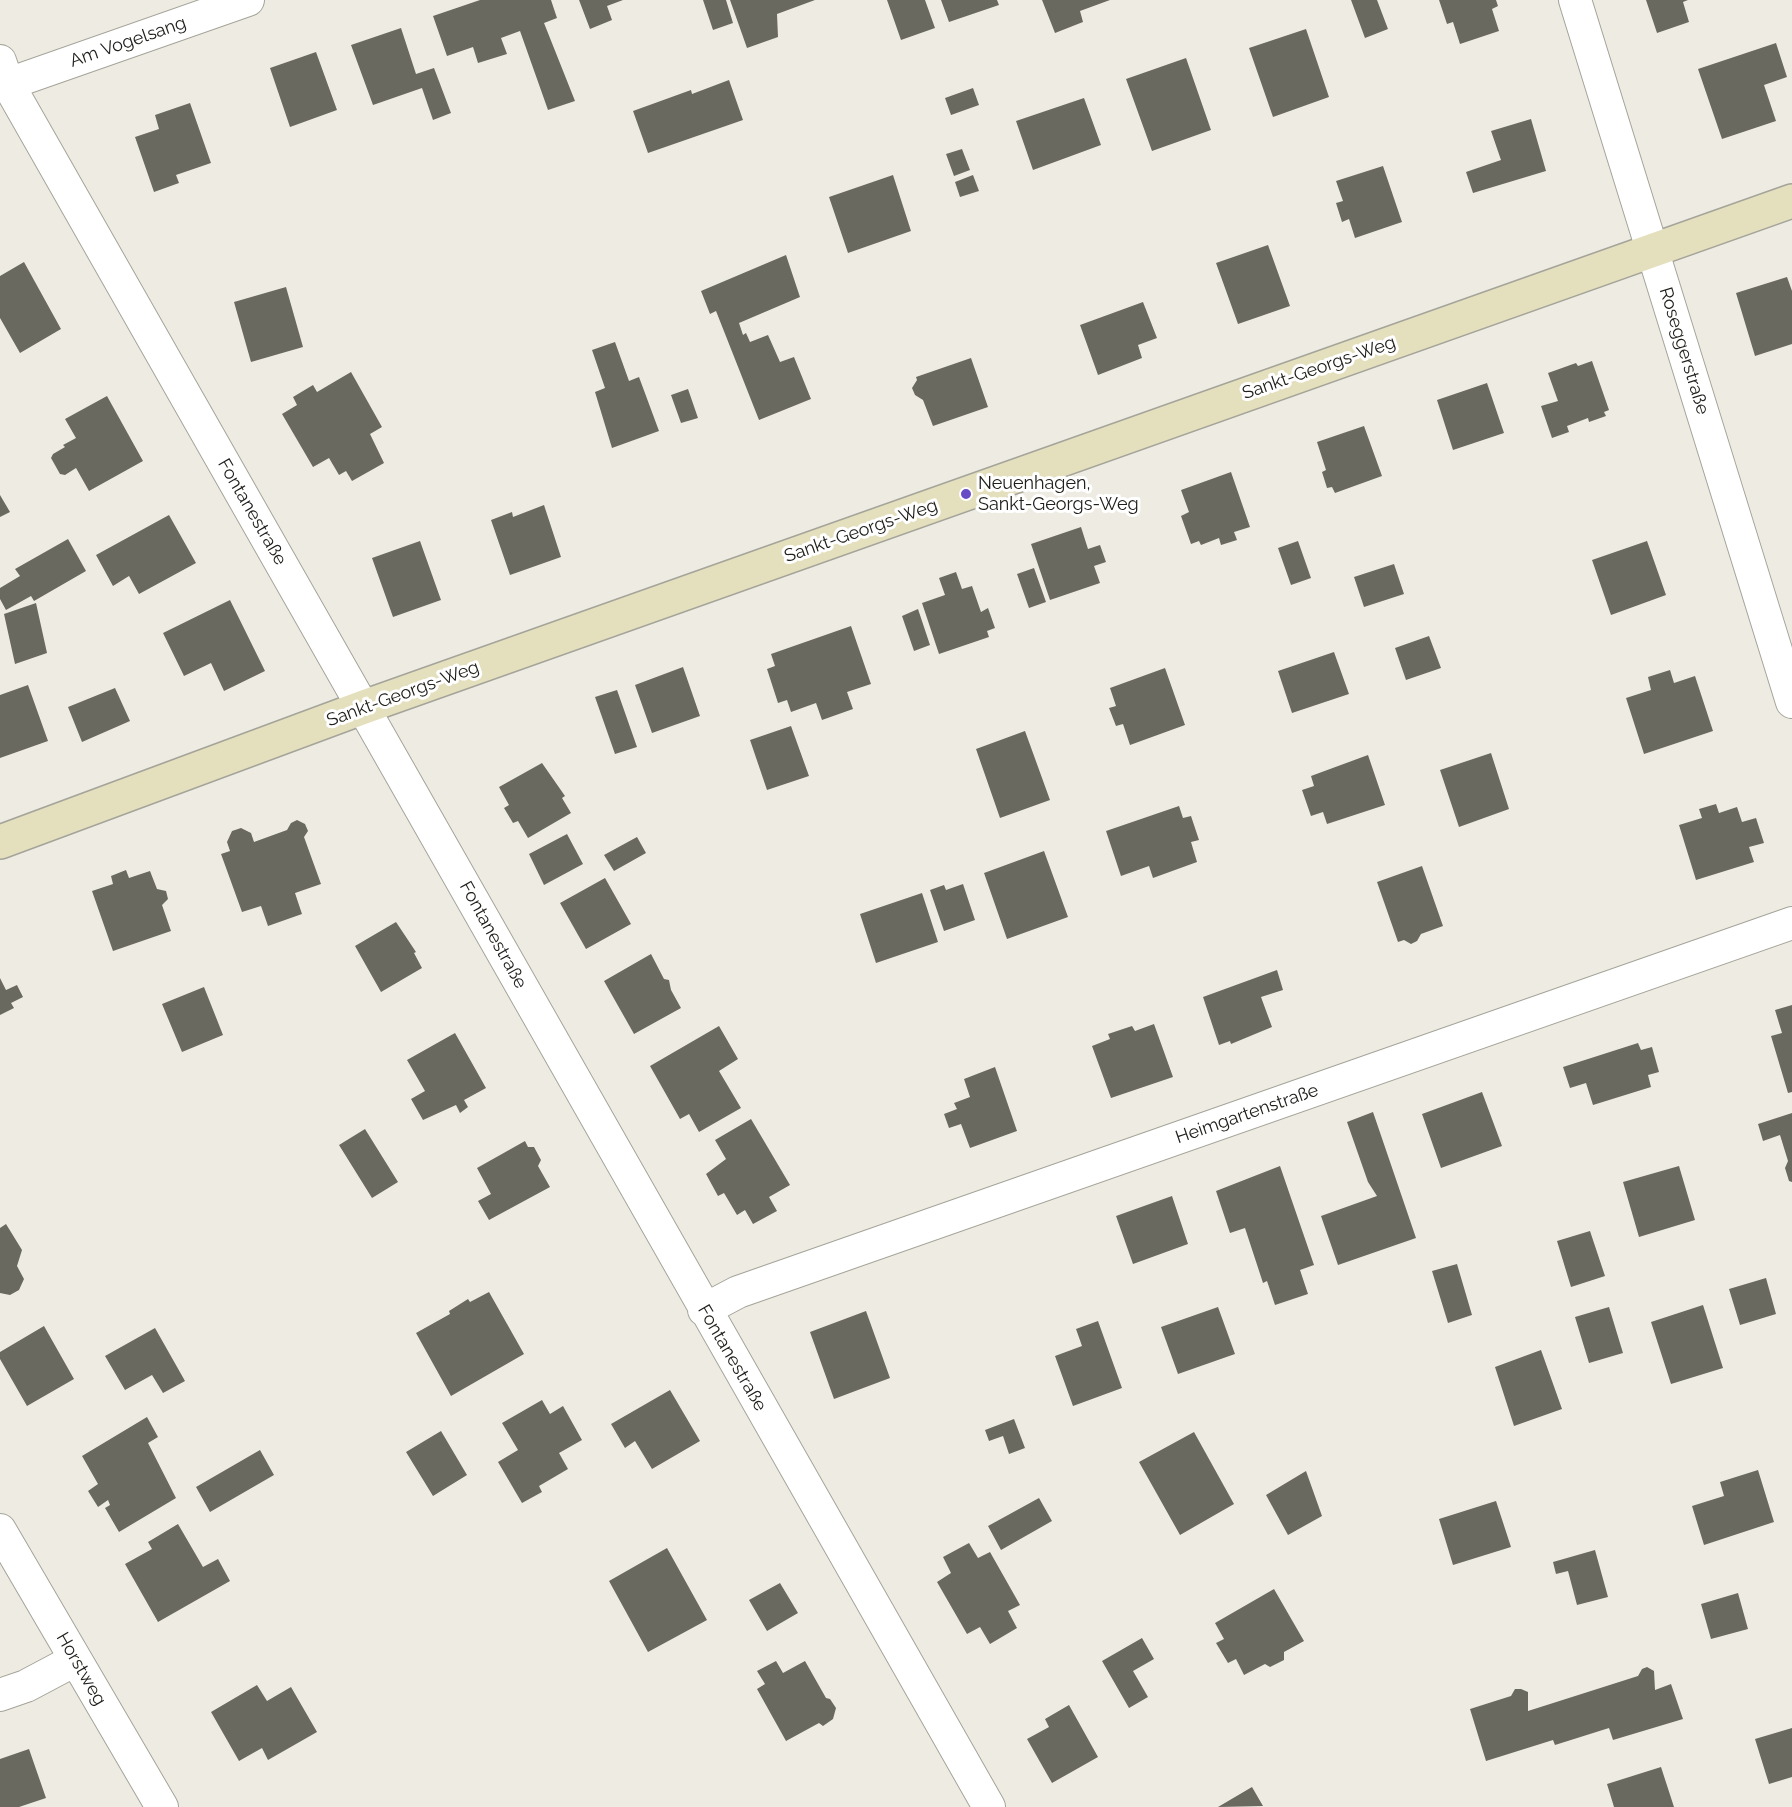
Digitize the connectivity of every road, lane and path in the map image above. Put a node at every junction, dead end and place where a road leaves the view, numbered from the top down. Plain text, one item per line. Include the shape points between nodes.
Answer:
1 (248, 0) edge
2 (1575, 0) edge
3 (4, 73) edge
4 (1792, 201) edge
5 (1653, 250) junction
6 (1792, 702) edge
7 (364, 707) junction
8 (0, 842) edge
9 (1792, 923) edge
10 (704, 1310) junction
11 (0, 1530) edge
12 (75, 1660) junction
13 (0, 1695) edge
14 (162, 1807) edge
15 (988, 1807) edge

1 - 3 street, Am Vogelsang
2 - 5 street, Roseggerstraße
3 - 7 street, Fontanestraße
4 - 5 street, Sankt-Georgs-Weg
5 - 6 street, Roseggerstraße
5 - 7 street, Sankt-Georgs-Weg
7 - 8 street, Sankt-Georgs-Weg
7 - 10 street, Fontanestraße
9 - 10 street, Heimgartenstraße via 738,1292
10 - 15 street, Fontanestraße
11 - 12 street, Horstweg
12 - 13 street
12 - 14 street, Horstweg

